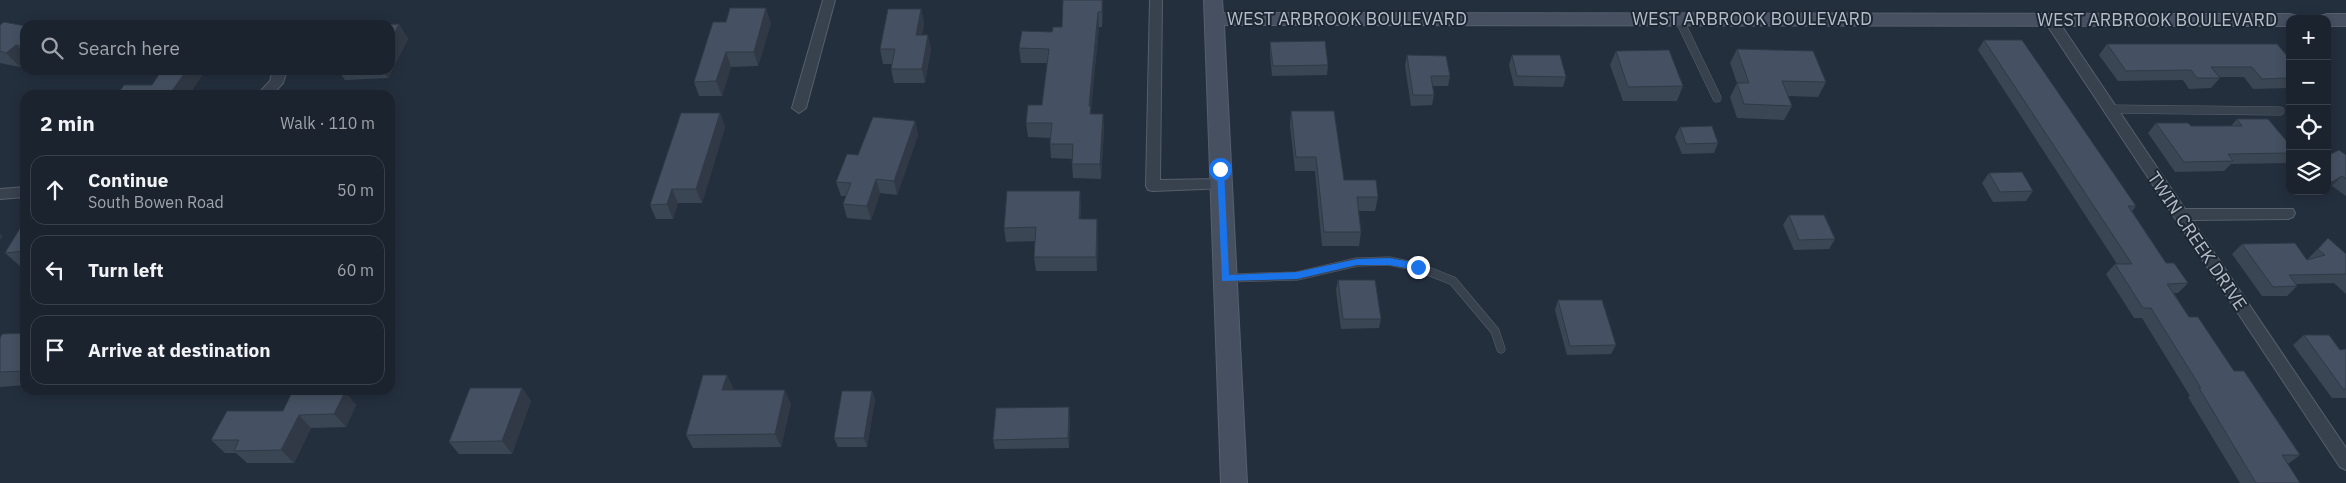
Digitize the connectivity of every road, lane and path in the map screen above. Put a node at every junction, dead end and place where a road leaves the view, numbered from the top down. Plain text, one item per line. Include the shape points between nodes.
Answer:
1 (829, 0) edge
2 (1156, 0) edge
3 (1213, 9) edge
4 (1679, 19) junction
5 (2050, 20) junction
6 (2286, 20) edge
7 (2331, 20) edge
8 (2346, 20) edge
9 (278, 75) edge
10 (269, 90) edge
11 (1717, 98) dead end
12 (800, 108) dead end
13 (2108, 110) junction
14 (2280, 111) dead end
15 (1221, 184) junction
16 (20, 192) edge
17 (0, 194) edge
18 (2288, 212) dead end
19 (2179, 215) junction
20 (1225, 278) junction
21 (1501, 349) dead end
22 (2339, 441) edge
23 (2346, 462) edge
24 (1234, 483) edge

1 - 12 street
2 - 15 street via 1153,186
3 - 4 street, WEST ARBROOK BOULEVARD
3 - 15 street
4 - 5 street, WEST ARBROOK BOULEVARD
4 - 11 lane
5 - 6 street, WEST ARBROOK BOULEVARD
5 - 13 street, TWIN CREEK DRIVE
7 - 8 street
9 - 10 street
13 - 14 lane
13 - 19 street, TWIN CREEK DRIVE
15 - 20 street
16 - 17 street
18 - 19 street
19 - 22 street, TWIN CREEK DRIVE
20 - 21 lane via 1297,276 1357,262 1389,261 1418,267 1453,281 1495,330
20 - 24 street
22 - 23 street, TWIN CREEK DRIVE

